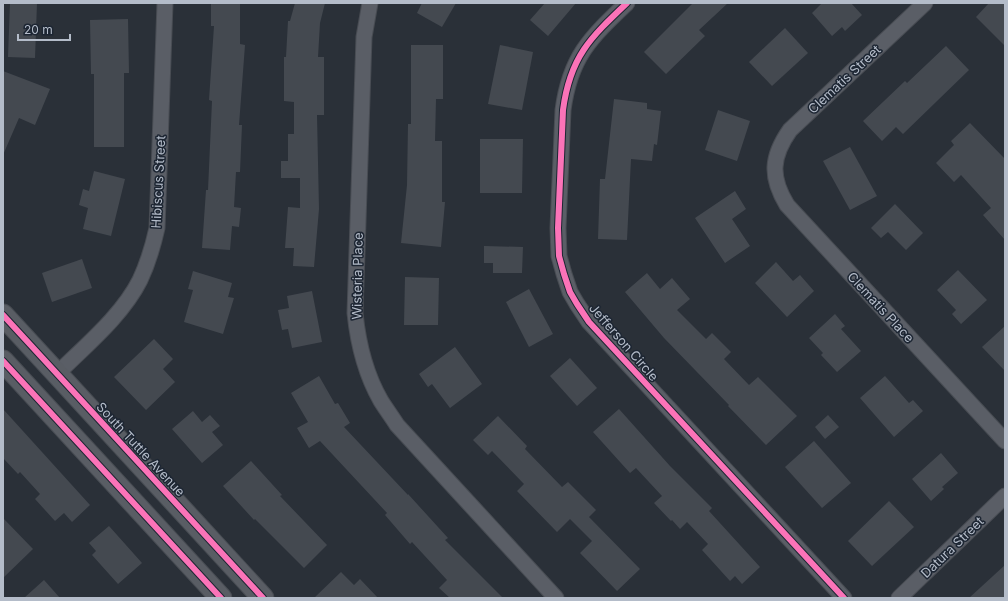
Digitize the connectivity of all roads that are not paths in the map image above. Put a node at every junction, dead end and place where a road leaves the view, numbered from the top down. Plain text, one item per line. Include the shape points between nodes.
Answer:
1 (165, 3) edge
2 (370, 3) edge
3 (627, 3) edge
4 (925, 3) edge
5 (775, 164) joint
6 (3, 315) edge
7 (3, 361) edge
8 (57, 374) junction
9 (1005, 442) edge
10 (1005, 496) edge
11 (221, 598) edge
12 (263, 598) edge
13 (556, 598) edge
14 (844, 598) edge
15 (899, 598) edge

1 - 8 street, Hibiscus Street via 157,228 152,249 139,281 122,307
2 - 13 street, Wisteria Place via 364,37 355,313 362,353 370,379 381,402 397,424
3 - 14 street, Jefferson Circle via 599,29 584,48 572,70 565,93 558,228 559,256 564,274 577,304 589,322
4 - 5 street, Clematis Street via 790,130 781,142
5 - 9 street, Clematis Place via 779,192 787,206
6 - 8 main road, South Tuttle Avenue
7 - 11 main road
8 - 12 main road, South Tuttle Avenue
10 - 15 street, Datura Street

